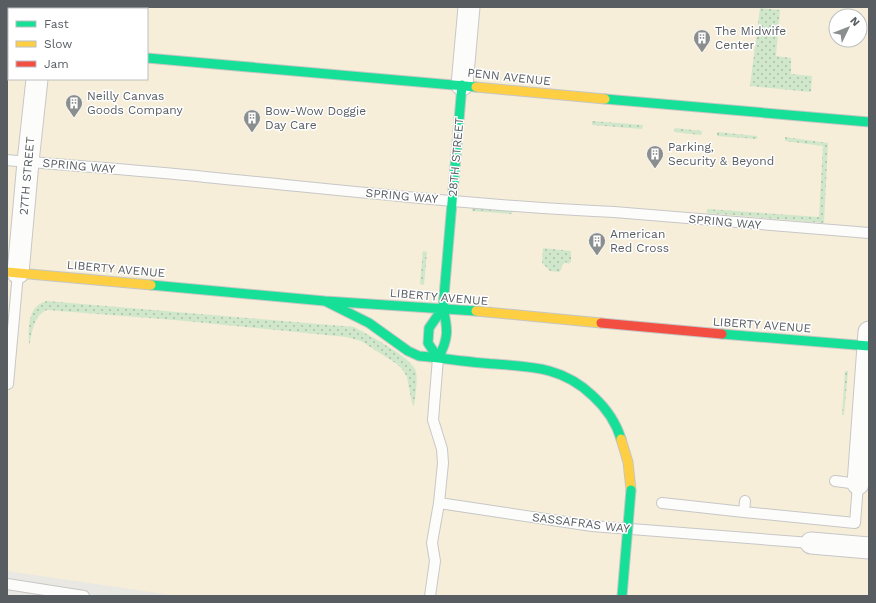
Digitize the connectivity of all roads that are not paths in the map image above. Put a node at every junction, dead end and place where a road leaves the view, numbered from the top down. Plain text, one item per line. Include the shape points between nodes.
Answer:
1 (469, 7) edge
2 (148, 58) edge
3 (37, 80) edge
4 (462, 85) junction
5 (869, 122) edge
6 (7, 160) edge
7 (28, 162) junction
8 (452, 201) junction
9 (869, 233) edge
10 (12, 272) edge
11 (325, 301) junction
12 (443, 308) junction
13 (869, 341) edge
14 (438, 358) junction
15 (8, 384) dead end
16 (835, 481) dead end
17 (858, 484) junction
18 (745, 501) dead end
19 (439, 503) junction
20 (662, 503) dead end
21 (744, 512) junction
22 (811, 543) joint
23 (869, 548) edge
24 (7, 584) edge
25 (84, 596) edge
26 (430, 596) edge
27 (622, 596) edge

1 - 4 street, 28TH STREET
2 - 4 street, PENN AVENUE
3 - 7 street, 27TH STREET
4 - 5 street, PENN AVENUE
4 - 8 street, 28TH STREET
6 - 7 lane, SPRING WAY
7 - 8 lane, SPRING WAY via 203,176
7 - 10 street, 27TH STREET
8 - 9 lane, SPRING WAY
8 - 12 street, 28TH STREET
10 - 11 street, LIBERTY AVENUE
10 - 15 lane
11 - 12 street, LIBERTY AVENUE
11 - 14 street via 369,324 408,351 418,356
12 - 13 street, LIBERTY AVENUE via 672,330
12 - 14 street, 28TH STREET via 448,330 446,345
12 - 14 street via 429,328 428,343
13 - 17 street
14 - 19 lane via 433,420 442,449
14 - 27 street, bridge via 548,370 580,384 597,398 611,416 627,452 632,490
16 - 17 lane
17 - 21 lane via 855,523
18 - 21 lane
19 - 22 lane, SASSAFRAS WAY via 592,526
19 - 26 lane via 432,544 435,561
20 - 21 lane
22 - 23 street, SASSAFRAS WAY
24 - 25 lane

